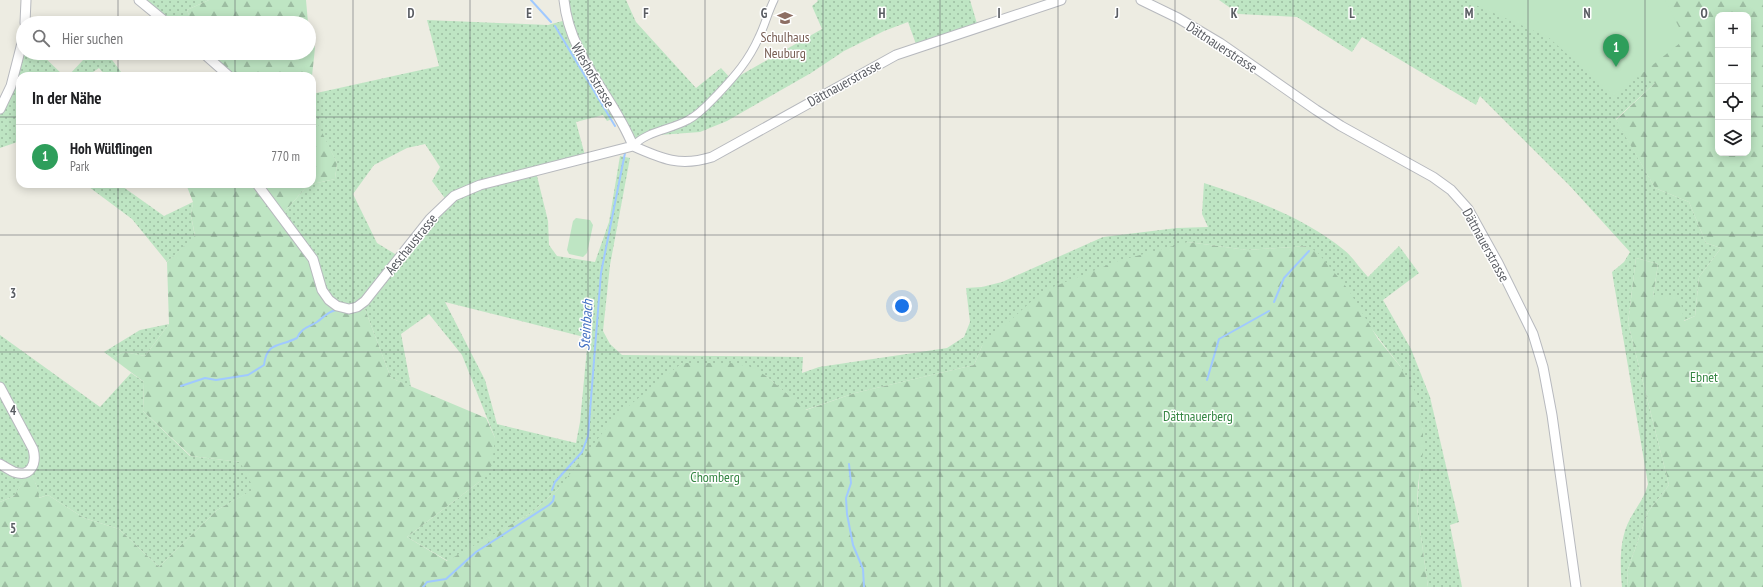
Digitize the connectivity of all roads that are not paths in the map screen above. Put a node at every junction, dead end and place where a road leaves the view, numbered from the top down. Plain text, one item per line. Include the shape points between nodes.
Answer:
1 (26, 0) edge
2 (139, 0) edge
3 (564, 0) edge
4 (774, 0) edge
5 (1061, 0) edge
6 (1141, 0) edge
7 (25, 16) edge
8 (158, 16) edge
9 (18, 60) edge
10 (212, 60) edge
11 (227, 72) edge
12 (0, 110) edge
13 (633, 146) junction
14 (260, 188) edge
15 (0, 387) edge
16 (0, 464) edge
17 (1576, 587) edge

1 - 7 street
2 - 8 street
3 - 13 street, Wieshofstrasse via 566,20 574,41
4 - 13 street via 759,38 745,64 732,80 692,117 646,136
5 - 13 street, Dättnauerstrasse via 896,55 712,157 695,162 671,161
6 - 17 street, Dättnauerstrasse via 1220,43 1316,110 1433,177 1451,190 1468,209 1498,263 1532,334 1543,367
9 - 12 street via 11,86
10 - 11 street
13 - 14 street, Aeschaustrasse via 480,185 454,196 430,219 365,301 353,308 337,306 327,297 322,290 313,259
15 - 16 street via 35,457 30,471 24,473 15,473

